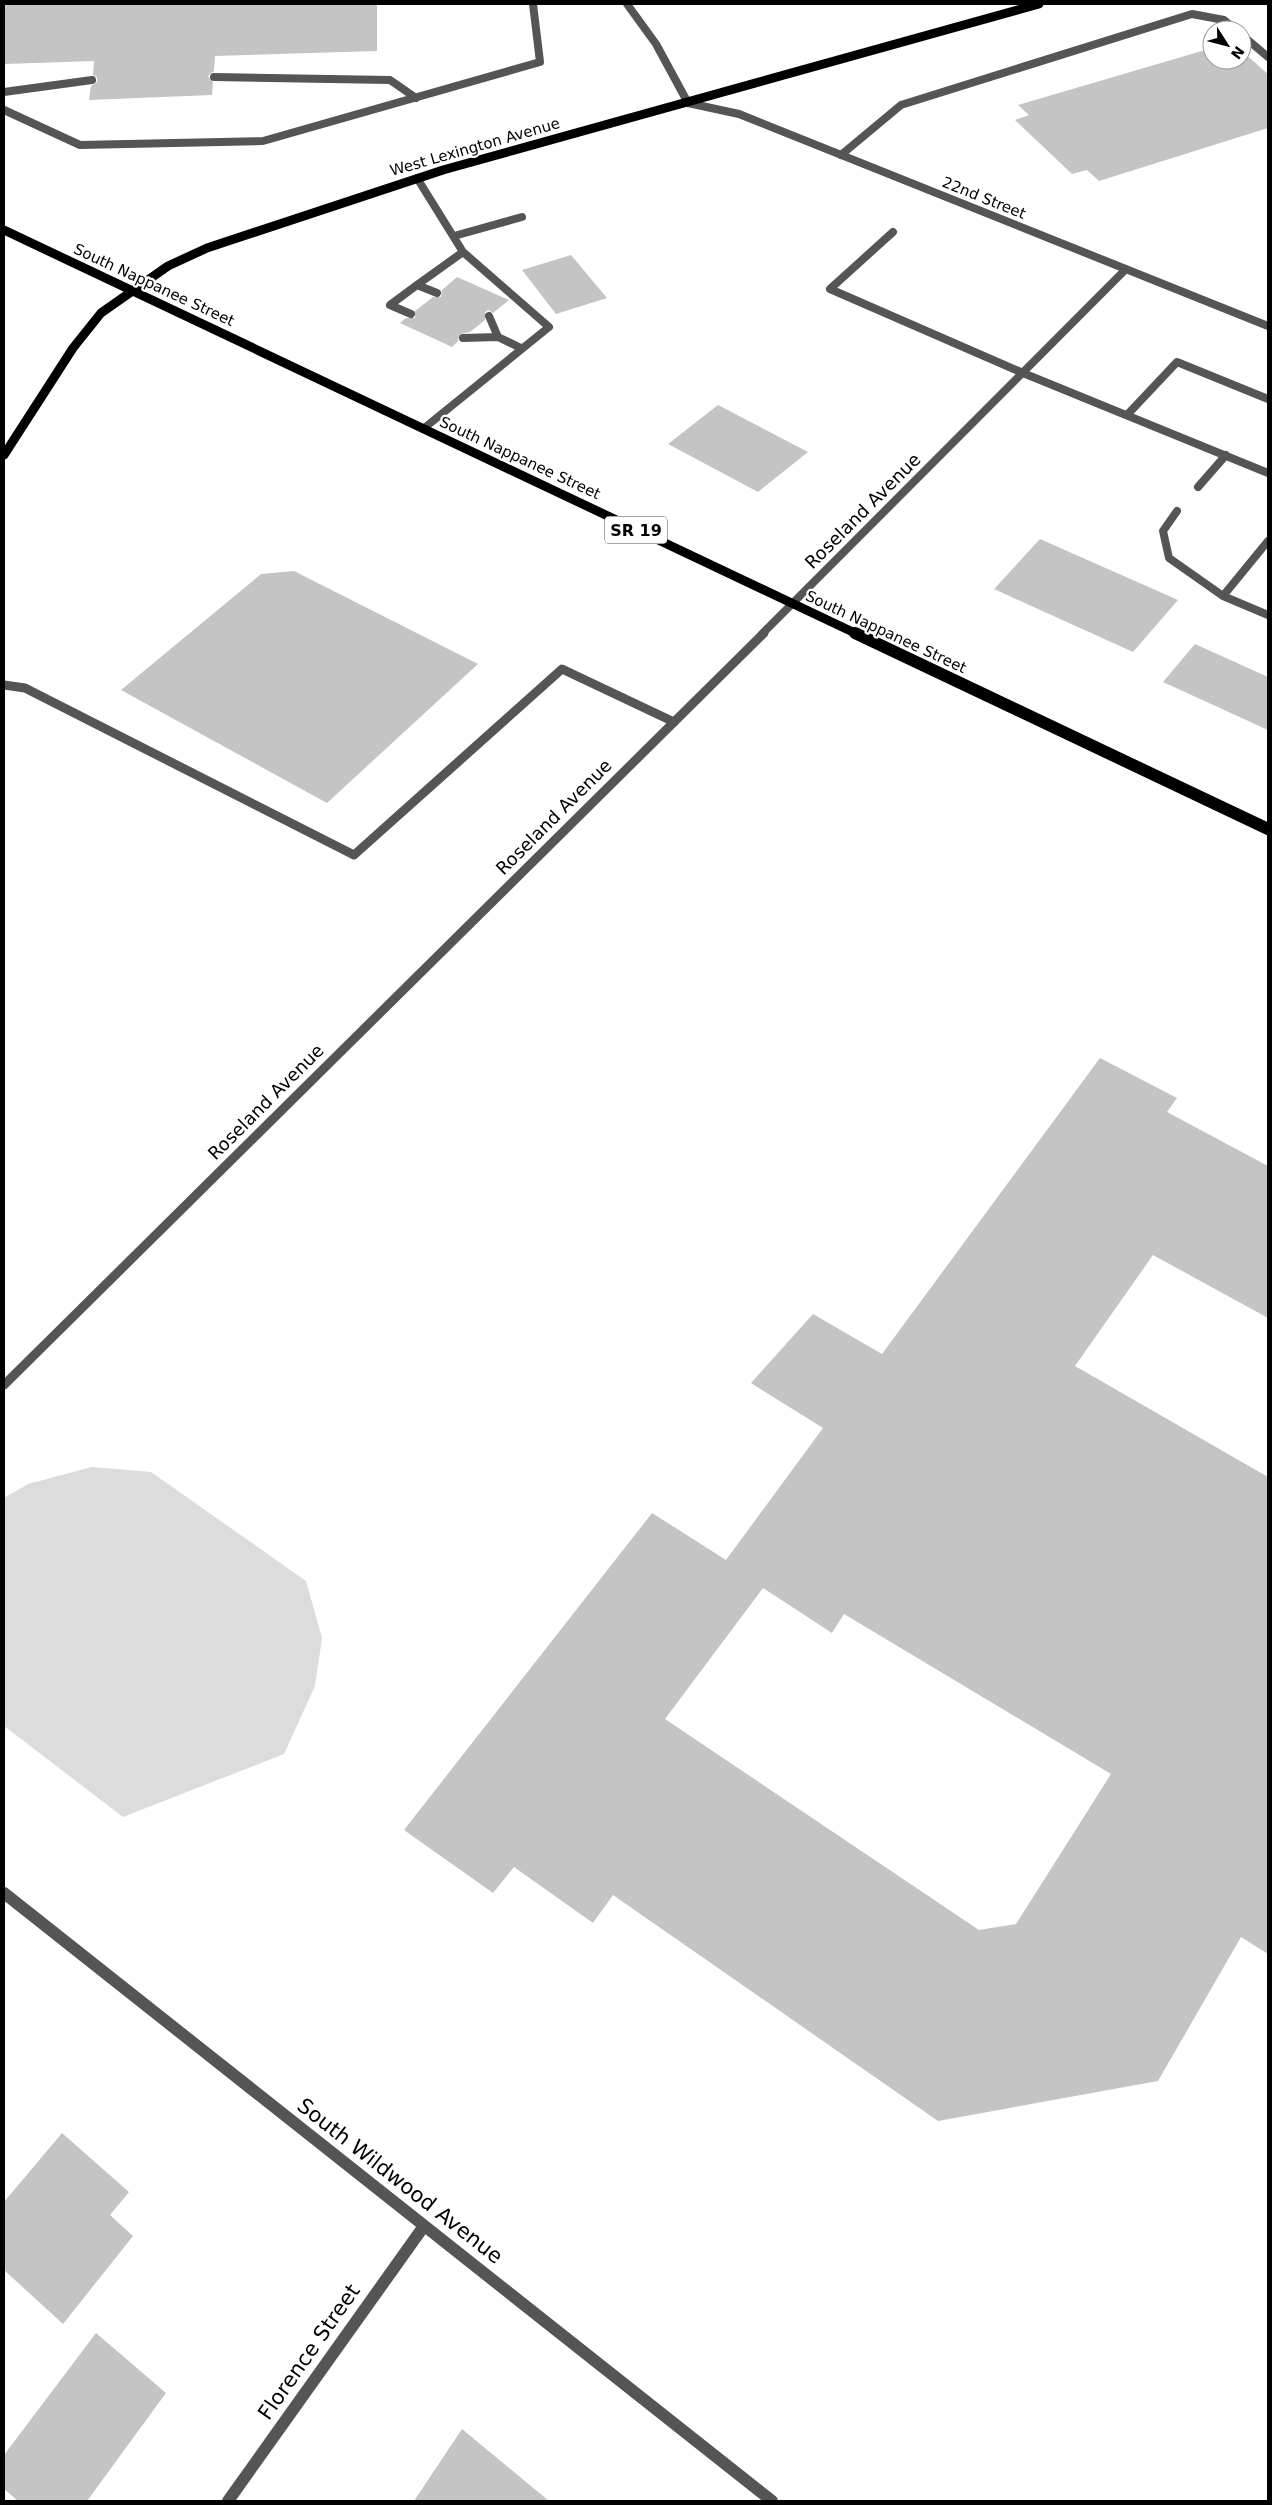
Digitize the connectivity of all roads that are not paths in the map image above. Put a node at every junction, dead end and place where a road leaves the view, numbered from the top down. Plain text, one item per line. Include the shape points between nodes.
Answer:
1 (533, 4) edge
2 (628, 4) edge
3 (1039, 4) edge
4 (1224, 20) edge
5 (1252, 43) edge
6 (1268, 57) edge
7 (214, 76) dead end
8 (92, 80) dead end
9 (4, 92) edge
10 (416, 98) junction
11 (688, 103) junction
12 (4, 110) edge
13 (840, 155) junction
14 (417, 178) junction
15 (522, 217) dead end
16 (4, 230) edge
17 (893, 232) dead end
18 (454, 236) junction
19 (463, 252) junction
20 (1125, 270) junction
21 (417, 285) junction
22 (131, 291) junction
23 (438, 294) dead end
24 (411, 314) dead end
25 (489, 316) dead end
26 (1268, 326) edge
27 (498, 336) junction
28 (463, 338) dead end
29 (522, 348) junction
30 (1023, 373) junction
31 (1268, 399) edge
32 (1127, 415) junction
33 (423, 429) junction
34 (4, 454) edge
35 (1226, 455) junction
36 (1268, 473) edge
37 (1198, 487) dead end
38 (1177, 511) dead end
39 (1268, 541) edge
40 (1223, 596) junction
41 (793, 604) junction
42 (1268, 615) edge
43 (4, 685) edge
44 (674, 722) junction
45 (1268, 829) edge
46 (4, 1385) edge
47 (4, 1893) edge
48 (424, 2226) junction
49 (228, 2501) edge
50 (772, 2501) edge

1 - 10 street via 540,62
2 - 11 street via 656,44
3 - 11 main road, West Lexington Avenue
4 - 13 street via 1192,14 901,105
5 - 6 street
7 - 10 street via 390,80
8 - 9 street
10 - 12 street via 263,141 80,145
11 - 13 street, 22nd Street via 739,114
11 - 14 main road, West Lexington Avenue
13 - 20 street, 22nd Street
14 - 18 street
14 - 22 main road, West Lexington Avenue via 207,248 168,266
15 - 18 street
16 - 22 main road, South Nappanee Street / SR 19
17 - 30 street via 830,289
18 - 19 street
19 - 21 street
19 - 29 street via 549,327
20 - 26 street, 22nd Street
20 - 30 street, Roseland Avenue
21 - 23 street
21 - 24 street via 390,305
22 - 33 main road, South Nappanee Street / SR 19
22 - 34 main road, West Lexington Avenue via 101,313 72,348
25 - 27 street
27 - 28 street
27 - 29 street
29 - 33 street
30 - 32 street
30 - 41 street, Roseland Avenue
31 - 32 street via 1176,362
32 - 35 street
33 - 41 main road, South Nappanee Street / SR 19
35 - 36 street
35 - 37 street
38 - 40 street via 1163,530 1169,558
39 - 40 street
40 - 42 street
41 - 44 street, Roseland Avenue
41 - 45 main road, South Nappanee Street / SR 19
43 - 44 street via 25,688 354,855 562,669
44 - 46 street, Roseland Avenue
47 - 48 street, South Wildwood Avenue
48 - 49 street, Florence Street
48 - 50 street, South Wildwood Avenue

